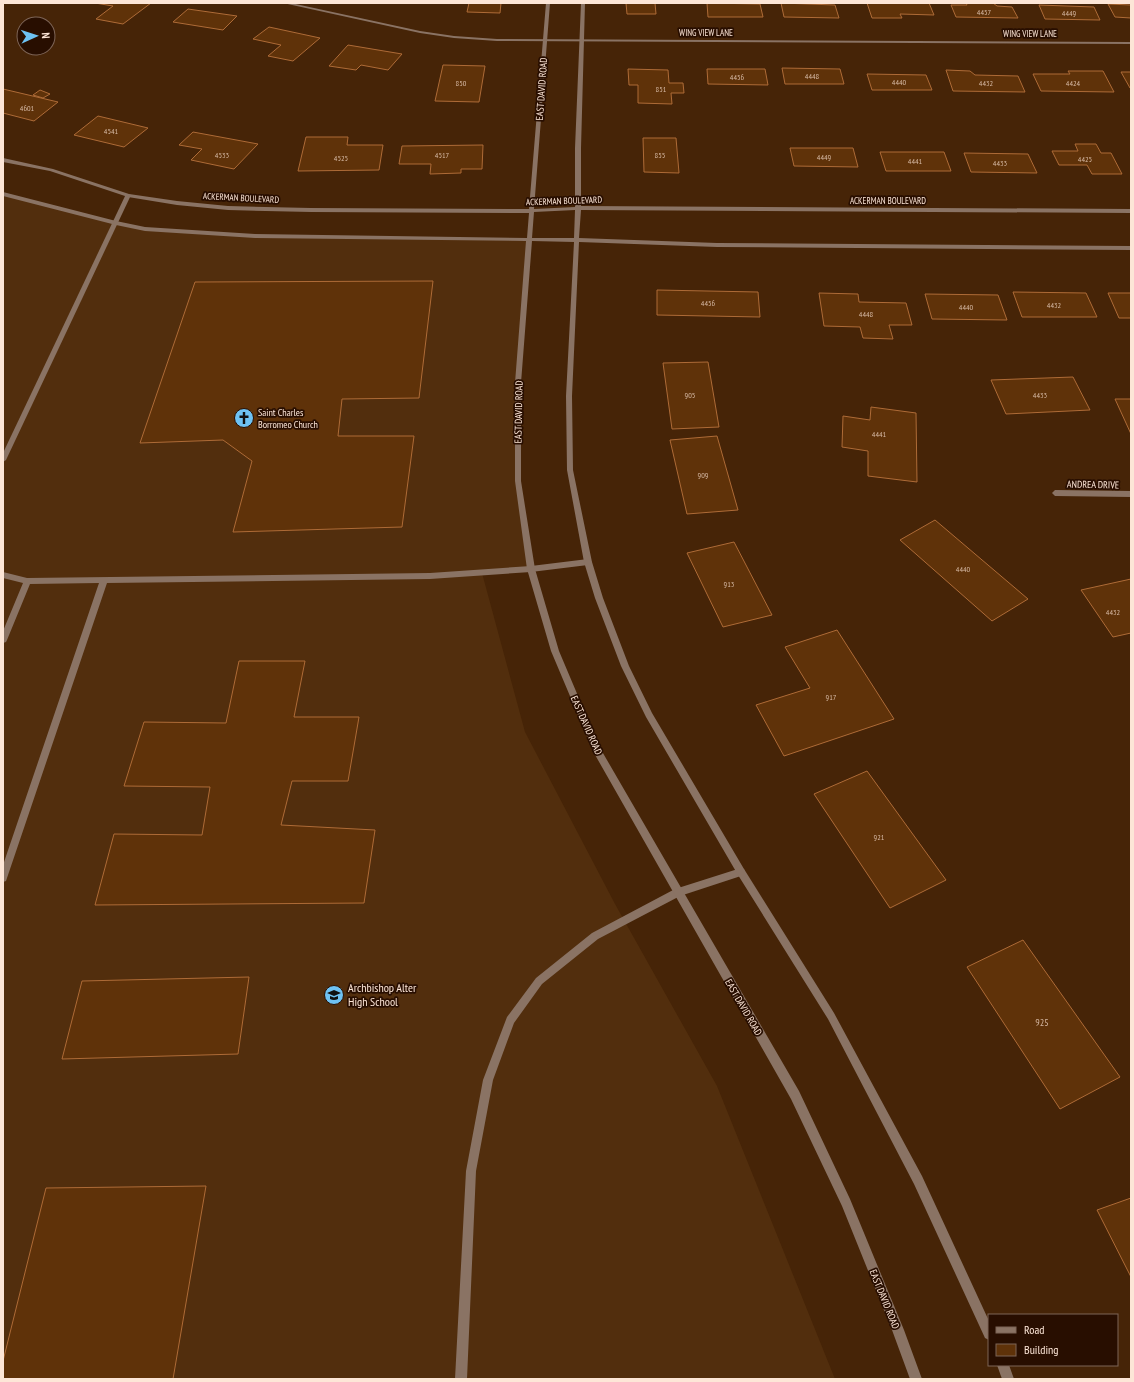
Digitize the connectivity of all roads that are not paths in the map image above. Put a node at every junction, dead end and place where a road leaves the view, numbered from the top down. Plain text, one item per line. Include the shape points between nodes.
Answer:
1 (285, 3) edge
2 (548, 3) edge
3 (583, 3) edge
4 (545, 40) junction
5 (581, 41) junction
6 (1131, 43) edge
7 (3, 160) edge
8 (3, 194) edge
9 (128, 195) junction
10 (578, 208) junction
11 (1131, 211) edge
12 (531, 212) junction
13 (116, 223) junction
14 (529, 240) junction
15 (576, 240) junction
16 (1131, 248) edge
17 (3, 460) edge
18 (1055, 493) dead end
19 (1131, 494) edge
20 (588, 562) junction
21 (531, 569) junction
22 (3, 575) edge
23 (104, 580) junction
24 (27, 581) junction
25 (3, 640) edge
26 (741, 872) junction
27 (3, 878) edge
28 (678, 892) junction
29 (988, 1332) edge
30 (1003, 1366) edge
31 (462, 1379) edge
32 (916, 1379) edge
33 (1008, 1379) edge

1 - 4 street, WING VIEW LANE via 454,37
2 - 4 street, EAST DAVID ROAD
3 - 5 street
4 - 5 street, WING VIEW LANE
4 - 12 street, EAST DAVID ROAD
5 - 6 street, WING VIEW LANE
5 - 10 street
7 - 9 street, ACKERMAN BOULEVARD via 51,170
8 - 13 street
9 - 12 street, ACKERMAN BOULEVARD via 228,208
9 - 13 street
10 - 11 street, ACKERMAN BOULEVARD
10 - 12 street, ACKERMAN BOULEVARD
10 - 15 street
12 - 14 street, EAST DAVID ROAD
13 - 14 street via 145,229 256,236
13 - 17 street
14 - 15 street
14 - 21 street, EAST DAVID ROAD via 518,383 518,481
15 - 16 street via 718,245
15 - 20 street via 569,396 570,470
18 - 19 street, ANDREA DRIVE
20 - 21 street
20 - 26 street via 625,666 646,708
21 - 23 street via 430,576
21 - 28 street, EAST DAVID ROAD via 555,651 597,750
22 - 24 street
23 - 24 street
23 - 27 street
24 - 25 street
26 - 28 street
26 - 29 street via 831,1016 918,1180
28 - 31 street via 596,936 539,981 510,1020 488,1080 470,1171
28 - 32 street, EAST DAVID ROAD via 798,1103 846,1203
30 - 33 street

